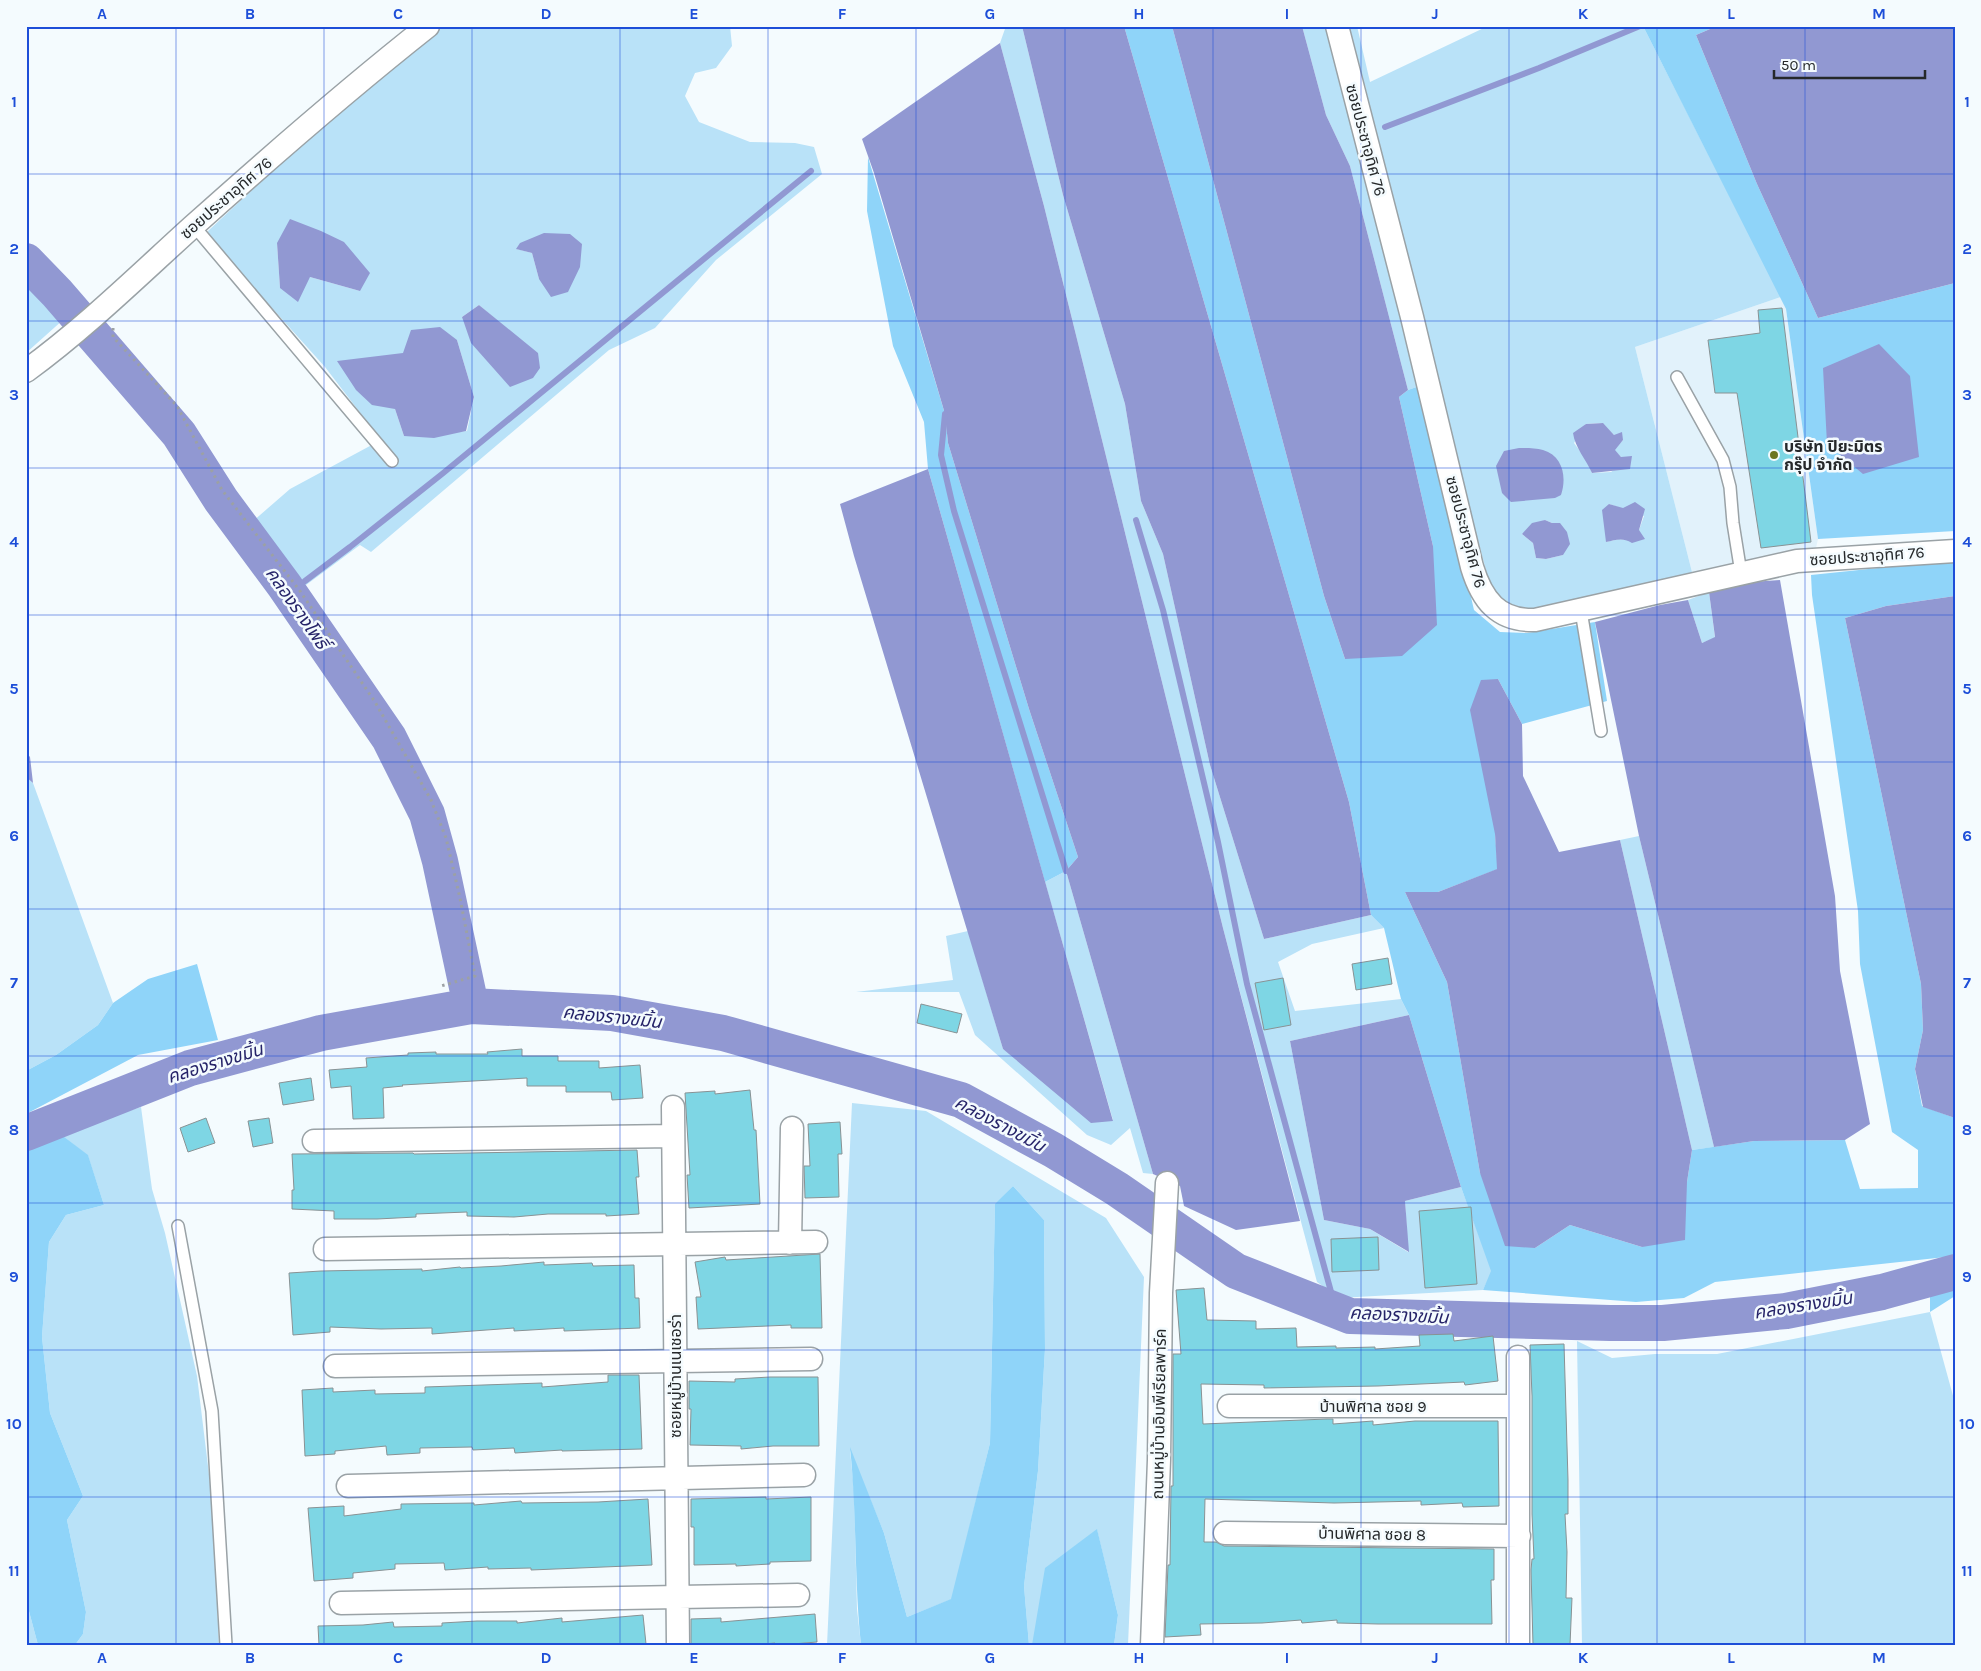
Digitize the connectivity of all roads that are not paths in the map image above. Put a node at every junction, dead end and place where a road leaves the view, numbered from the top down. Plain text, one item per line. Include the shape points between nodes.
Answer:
1 (428, 26) edge
2 (1337, 26) edge
3 (194, 226) junction
4 (26, 371) edge
5 (1677, 377) dead end
6 (392, 461) dead end
7 (1955, 551) edge
8 (1741, 573) junction
9 (1581, 611) junction
10 (1601, 731) dead end
11 (673, 1107) dead end
12 (792, 1128) dead end
13 (673, 1136) junction
14 (314, 1141) dead end
15 (1167, 1183) dead end
16 (178, 1226) dead end
17 (816, 1242) dead end
18 (790, 1243) junction
19 (673, 1244) junction
20 (324, 1249) dead end
21 (1518, 1357) dead end
22 (811, 1359) dead end
23 (675, 1360) junction
24 (335, 1366) dead end
25 (1229, 1406) dead end
26 (1518, 1406) junction
27 (804, 1475) dead end
28 (675, 1478) junction
29 (348, 1486) dead end
30 (1225, 1533) dead end
31 (1519, 1536) junction
32 (798, 1595) dead end
33 (676, 1598) junction
34 (341, 1603) dead end
35 (226, 1645) edge
36 (678, 1645) edge
37 (1152, 1645) edge
38 (1518, 1645) edge

1 - 3 street, ซอยประชาอุทิศ 76
2 - 9 street, ซอยประชาอุทิศ 76 via 1477,582 1491,605 1510,618 1535,620
3 - 4 street, ซอยประชาอุทิศ 76 via 111,302
3 - 6 lane
5 - 8 lane via 1723,460 1730,487
7 - 8 street, ซอยประชาอุทิศ 76 via 1797,561
8 - 9 street, ซอยประชาอุทิศ 76
9 - 10 lane
11 - 13 street, ซอยหมู่บ้านเนเชอร่า
12 - 18 street
13 - 14 street
13 - 19 street, ซอยหมู่บ้านเนเชอร่า
15 - 37 street, ถนนหมู่บ้านอิมพีเรียลพาร์ค via 1160,1293 1159,1460
16 - 35 lane via 212,1411
17 - 18 street
18 - 19 street
19 - 20 street
19 - 23 street, ซอยหมู่บ้านเนเชอร่า
21 - 26 street
22 - 23 street
23 - 24 street
23 - 28 street, ซอยหมู่บ้านเนเชอร่า
25 - 26 street, บ้านพิศาล ซอย 9
26 - 31 street
27 - 28 street
28 - 29 street
28 - 33 street, ซอยหมู่บ้านเนเชอร่า
30 - 31 street, บ้านพิศาล ซอย 8
31 - 38 street
32 - 33 street
33 - 34 street
33 - 36 street, ซอยหมู่บ้านเนเชอร่า

